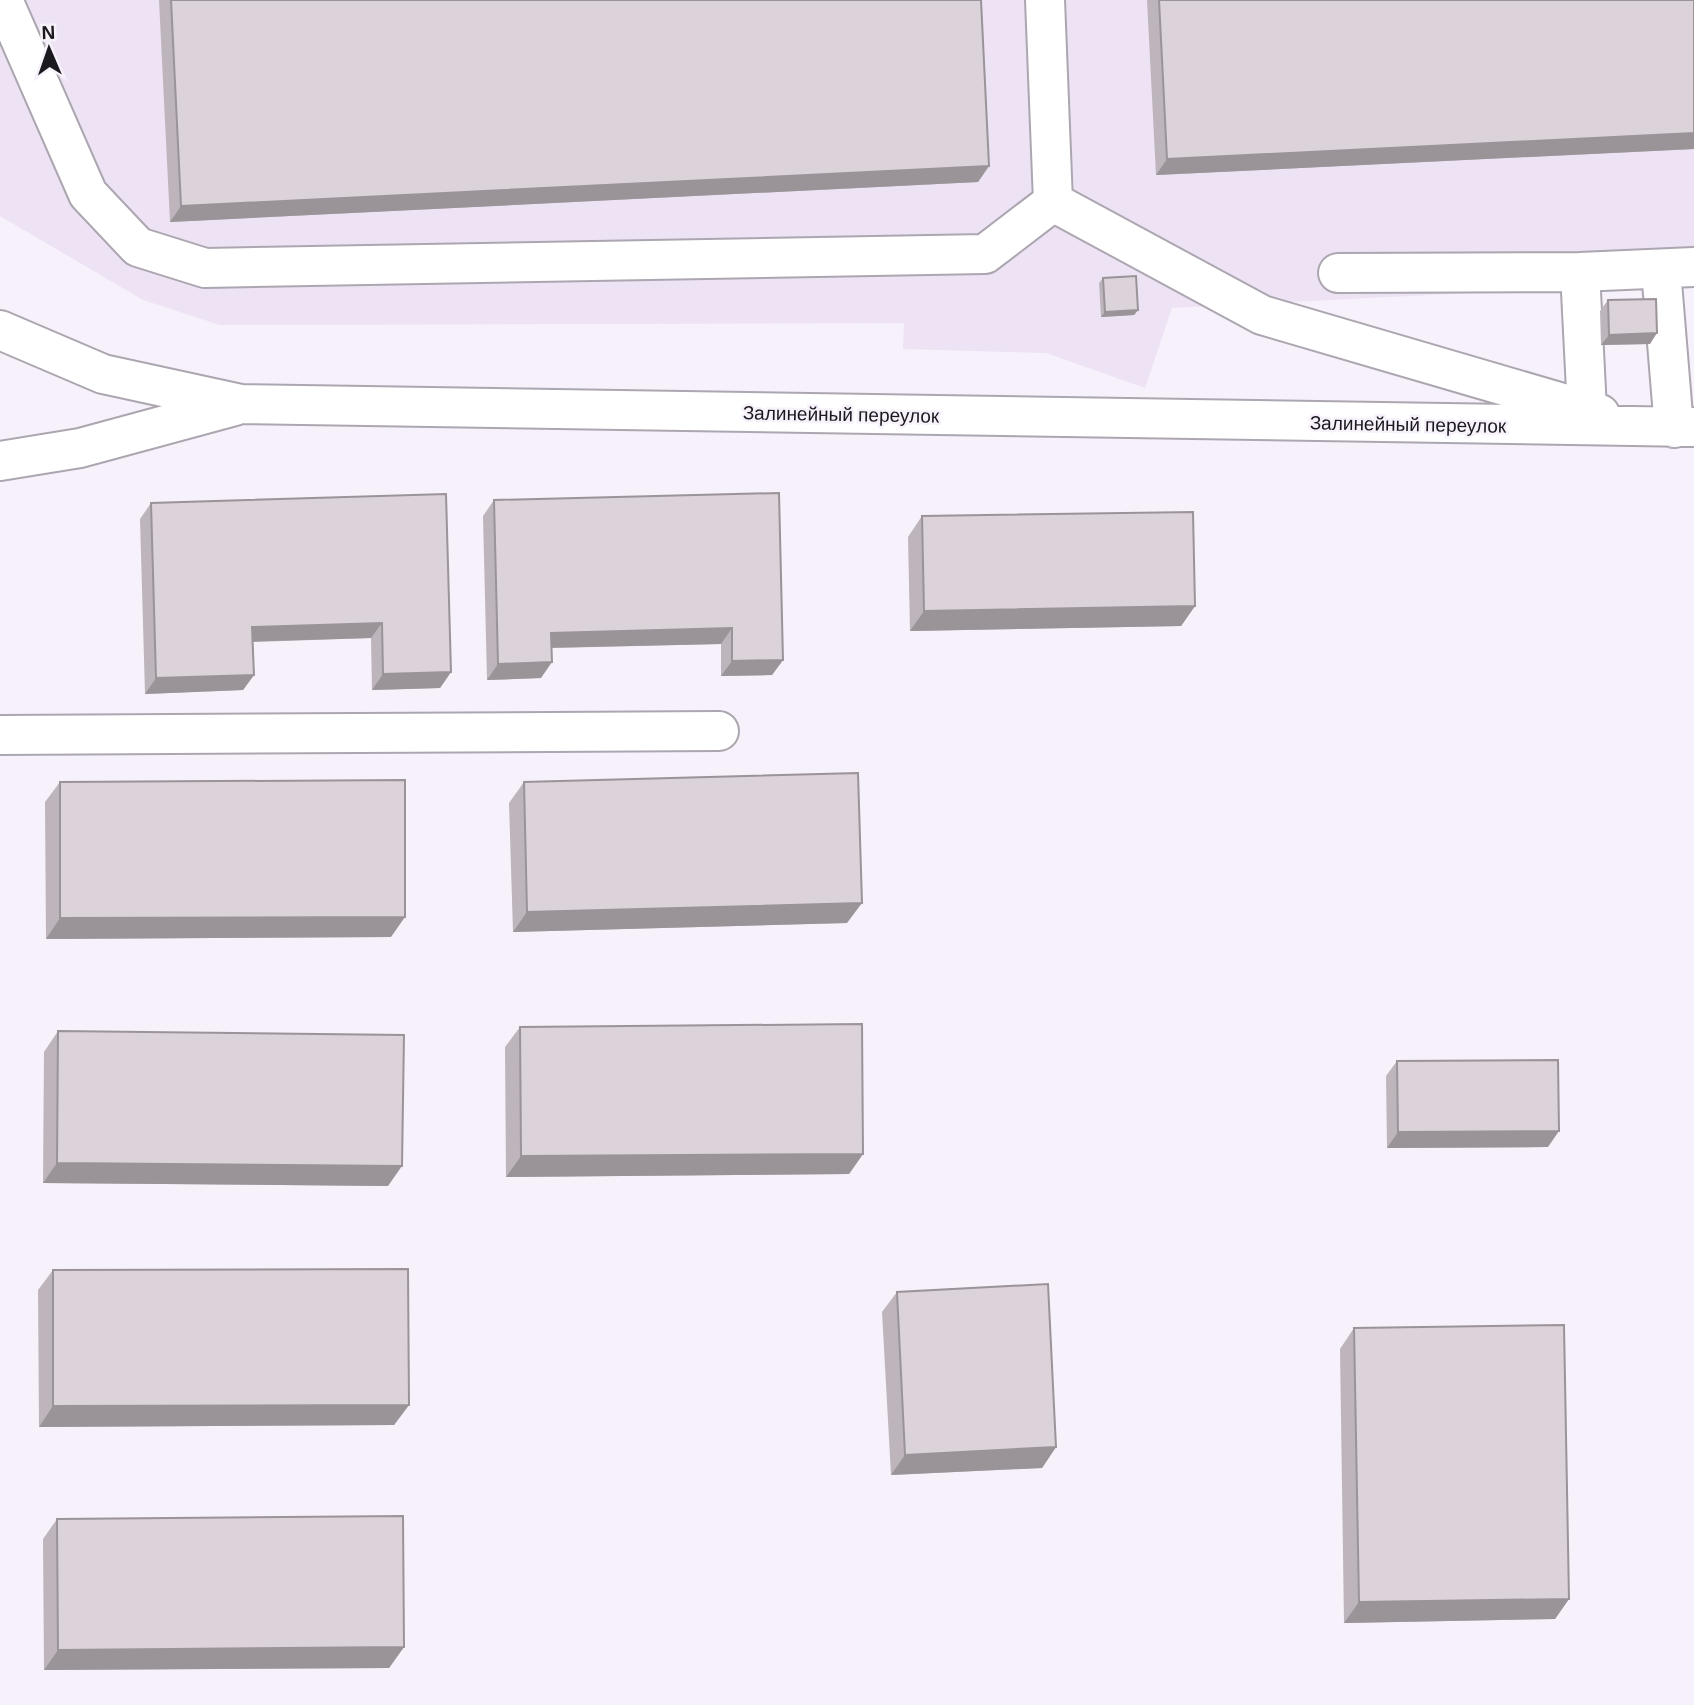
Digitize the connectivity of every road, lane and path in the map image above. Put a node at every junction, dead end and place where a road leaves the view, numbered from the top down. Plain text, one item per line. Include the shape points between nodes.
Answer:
1 (4, 0) edge
2 (1045, 0) edge
3 (1053, 202) junction
4 (1678, 269) edge
5 (1580, 272) junction
6 (1338, 273) dead end
7 (0, 330) edge
8 (241, 404) junction
9 (1587, 410) junction
10 (1669, 428) edge
11 (0, 461) edge
12 (719, 731) dead end
13 (0, 735) edge

1 - 3 street via 88,194 138,247 205,268 985,254
2 - 3 street
3 - 9 street via 1262,315
4 - 5 street
4 - 10 street
5 - 6 street
5 - 9 street
7 - 8 street, Залинейный переулок via 103,374
8 - 10 street, Залинейный переулок
8 - 11 street via 80,448
9 - 10 street
12 - 13 street

